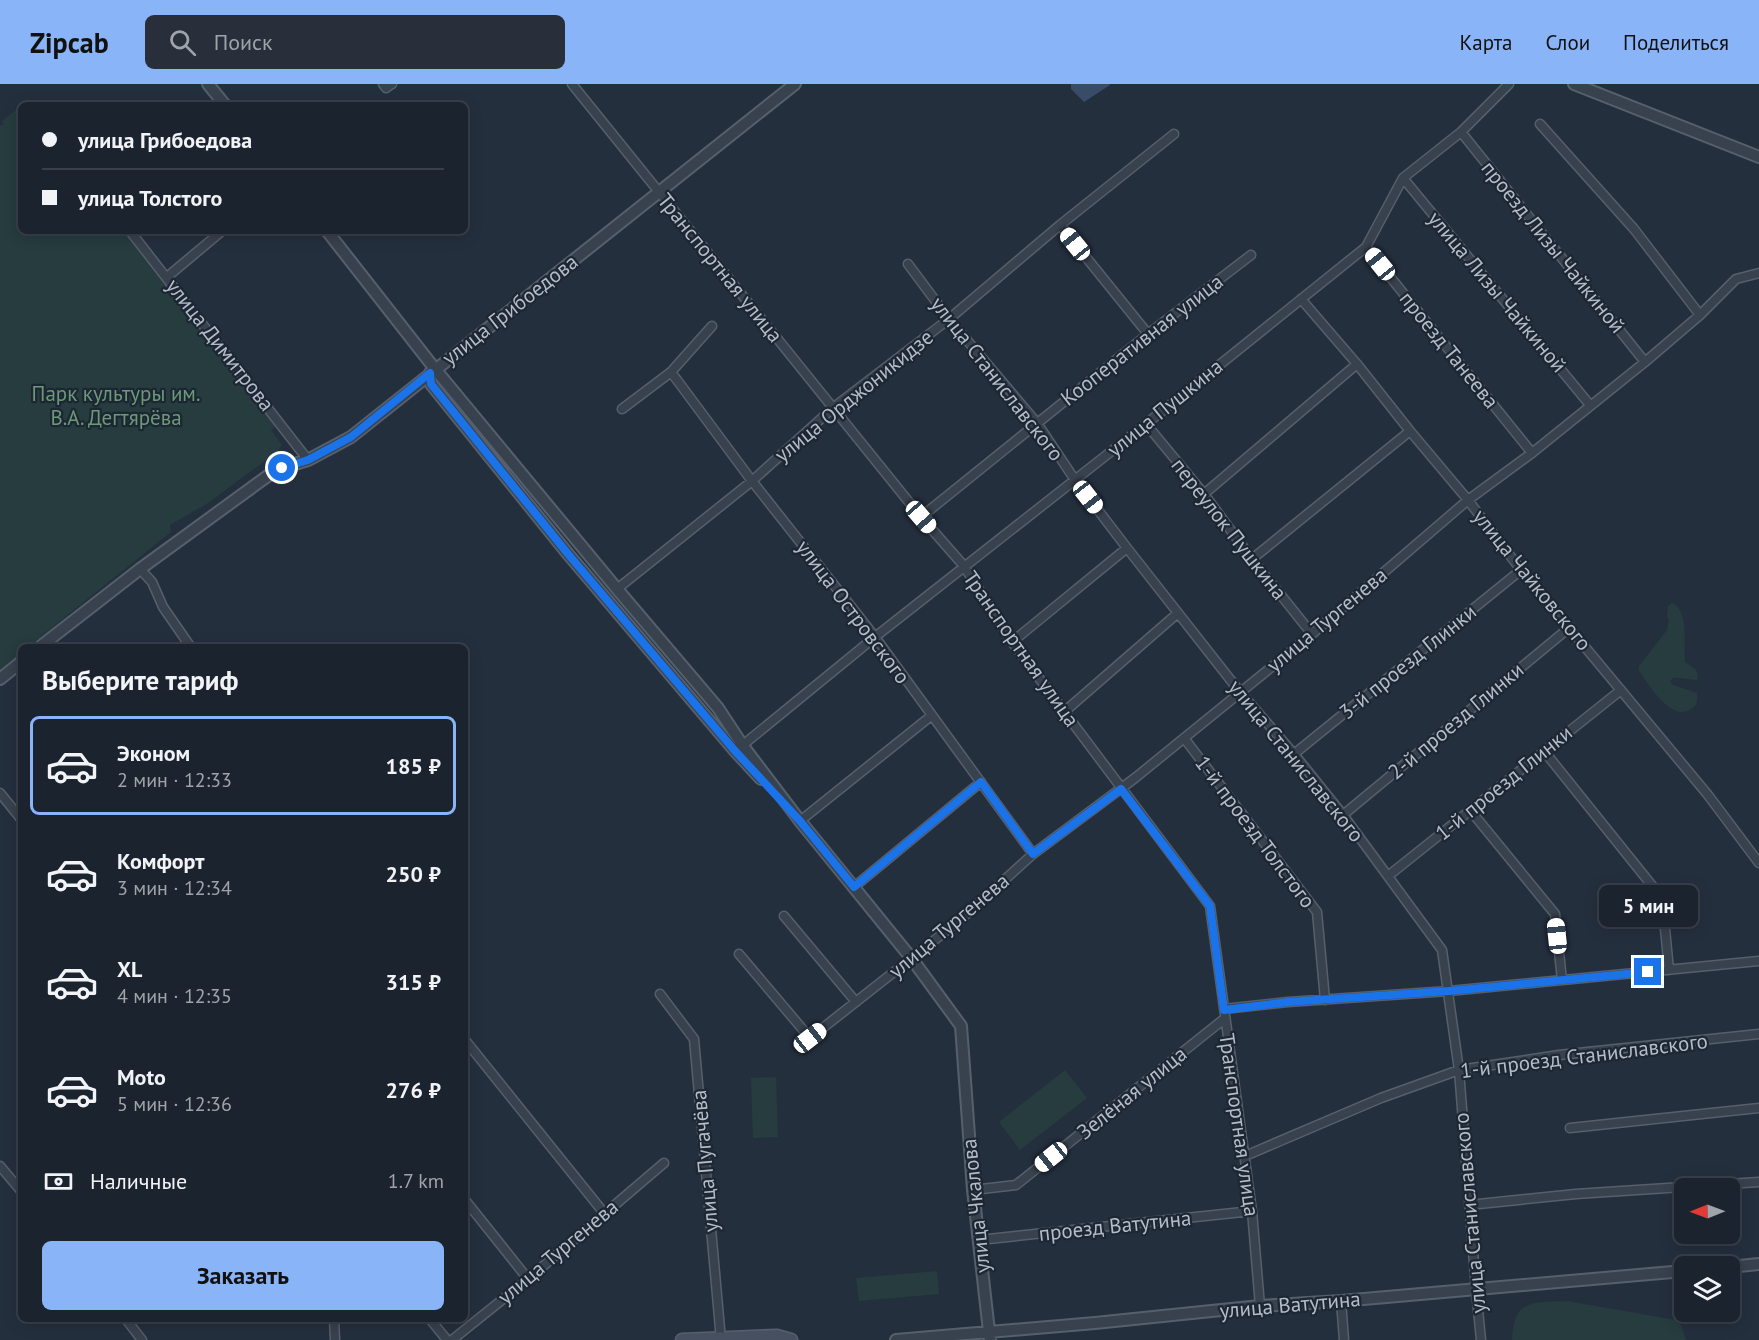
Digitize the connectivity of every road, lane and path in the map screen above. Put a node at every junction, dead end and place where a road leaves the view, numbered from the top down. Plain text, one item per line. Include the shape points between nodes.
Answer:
1 (208, 84) edge
2 (572, 84) edge
3 (795, 84) edge
4 (1509, 84) edge
5 (1574, 84) edge
6 (223, 102) edge
7 (1540, 124) dead end
8 (1461, 132) junction
9 (1174, 134) dead end
10 (1759, 157) edge
11 (1403, 178) junction
12 (659, 194) junction
13 (1060, 225) junction
14 (132, 234) edge
15 (218, 234) edge
16 (329, 234) edge
17 (1366, 247) junction
18 (1251, 255) dead end
19 (908, 264) dead end
20 (1759, 273) edge
21 (167, 277) junction
22 (1301, 299) junction
23 (1700, 315) junction
24 (949, 319) junction
25 (712, 326) dead end
26 (1148, 334) junction
27 (1645, 362) junction
28 (1357, 364) junction
29 (433, 371) junction
30 (671, 372) junction
31 (1590, 405) junction
32 (834, 407) junction
33 (622, 410) dead end
34 (1037, 423) junction
35 (1146, 424) junction
36 (1410, 431) junction
37 (1532, 453) junction
38 (308, 460) junction
39 (1075, 480) junction
40 (752, 481) junction
41 (1204, 494) junction
42 (1468, 500) junction
43 (921, 517) junction
44 (1127, 548) junction
45 (1252, 559) junction
46 (964, 566) junction
47 (140, 569) junction
48 (1521, 570) junction
49 (617, 589) junction
50 (1178, 613) junction
51 (1570, 627) junction
52 (1312, 634) junction
53 (875, 636) junction
54 (1012, 642) junction
55 (44, 644) edge
56 (189, 644) edge
57 (18, 664) edge
58 (0, 679) edge
59 (1621, 690) junction
60 (1240, 692) junction
61 (1064, 712) junction
62 (931, 716) junction
63 (1184, 738) junction
64 (739, 748) junction
65 (1544, 751) junction
66 (1294, 754) junction
67 (981, 782) junction
68 (1121, 789) junction
69 (0, 793) edge
70 (1470, 810) junction
71 (18, 815) edge
72 (1342, 815) junction
73 (800, 821) junction
74 (1033, 854) junction
75 (1759, 863) edge
76 (1388, 876) junction
77 (854, 887) junction
78 (784, 916) dead end
79 (739, 954) dead end
80 (912, 959) junction
81 (1759, 961) edge
82 (1669, 970) junction
83 (1562, 980) junction
84 (1449, 991) junction
85 (660, 994) dead end
86 (1325, 1000) junction
87 (856, 1002) junction
88 (1224, 1014) junction
89 (1759, 1034) edge
90 (468, 1044) edge
91 (1459, 1070) junction
92 (1759, 1108) edge
93 (1570, 1128) dead end
94 (1245, 1156) junction
95 (664, 1163) dead end
96 (0, 1166) edge
97 (1759, 1182) edge
98 (18, 1187) edge
99 (974, 1190) junction
100 (468, 1204) edge
101 (1469, 1205) junction
102 (1252, 1211) junction
103 (604, 1213) junction
104 (979, 1240) junction
105 (1759, 1264) edge
106 (1740, 1266) edge
107 (1674, 1272) edge
108 (528, 1279) junction
109 (1476, 1289) junction
110 (1341, 1301) junction
111 (1260, 1306) junction
112 (128, 1322) edge
113 (334, 1322) edge
114 (433, 1322) edge
115 (989, 1336) edge
116 (720, 1339) edge
117 (142, 1340) edge
118 (336, 1340) edge
119 (449, 1340) edge
120 (682, 1340) edge
121 (791, 1340) edge
122 (896, 1340) edge
123 (1344, 1340) edge
124 (1481, 1340) edge

1 - 6 street
2 - 12 street, Транспортная улица
3 - 12 street, улица Грибоедова
4 - 8 street, улица Пушкина
5 - 10 street
7 - 23 street via 1634,229
8 - 11 street, улица Пушкина
8 - 27 street, проезд Лизы Чайкиной
9 - 13 street, улица Орджоникидзе
11 - 17 street, улица Пушкина
11 - 31 street, улица Лизы Чайкиной
12 - 29 street, улица Грибоедова
12 - 32 street, Транспортная улица
13 - 24 street, улица Орджоникидзе
13 - 26 street
14 - 21 street, улица Димитрова
15 - 21 street
16 - 29 street
17 - 22 street, улица Пушкина
17 - 37 street, проезд Танеева
18 - 26 street, Кооперативная улица
19 - 24 street, улица Станиславского
20 - 23 street, улица Тургенева via 1736,279
21 - 38 street, улица Димитрова
22 - 28 street, улица Чайковского
22 - 35 street, улица Пушкина
23 - 27 street, улица Тургенева
24 - 32 street, улица Орджоникидзе
24 - 34 street, улица Станиславского
25 - 30 street
26 - 34 street, Кооперативная улица
27 - 31 street, улица Тургенева
28 - 36 street, улица Чайковского
28 - 41 street
29 - 38 street, улица Грибоедова via 351,437
29 - 49 street
29 - 64 street via 431,384 568,554
30 - 33 street
30 - 40 street, улица Островского
31 - 37 street, улица Тургенева
32 - 40 street, улица Орджоникидзе
32 - 43 street, Транспортная улица
34 - 39 street, улица Станиславского
34 - 43 street, Кооперативная улица
35 - 39 street, улица Пушкина
35 - 41 street, переулок Пушкина
36 - 42 street, улица Чайковского
36 - 45 street
37 - 42 street, улица Тургенева
38 - 47 street, улица Грибоедова via 269,475
39 - 44 street, улица Станиславского
39 - 46 street, улица Пушкина
40 - 49 street, улица Орджоникидзе
40 - 53 street, улица Островского
41 - 45 street, переулок Пушкина
42 - 48 street, улица Чайковского
42 - 52 street, улица Тургенева
43 - 46 street, Транспортная улица
44 - 50 street, улица Станиславского
44 - 54 street
45 - 52 street, переулок Пушкина
46 - 53 street, улица Пушкина
46 - 54 street, Транспортная улица
47 - 55 street, улица Грибоедова
47 - 56 street
48 - 51 street, улица Чайковского
48 - 66 street, 3-й проезд Глинки
49 - 64 street via 718,708
50 - 60 street, улица Станиславского
50 - 61 street
51 - 59 street, улица Чайковского
51 - 72 street, 2-й проезд Глинки
52 - 60 street, улица Тургенева
53 - 62 street, улица Островского
53 - 64 street, улица Пушкина
54 - 61 street, Транспортная улица
57 - 58 street
59 - 65 street, 1-й проезд Глинки
59 - 75 street, улица Чайковского
60 - 63 street, улица Тургенева
60 - 66 street, улица Станиславского
61 - 68 street, Транспортная улица
62 - 67 street, улица Островского
62 - 73 street
63 - 68 street, улица Тургенева
63 - 86 street, 1-й проезд Толстого via 1317,912
64 - 73 street, улица Чкалова
65 - 70 street, 1-й проезд Глинки
65 - 82 street via 1662,898
66 - 72 street, улица Станиславского
67 - 74 street, улица Островского
67 - 77 street
68 - 74 street, улица Тургенева
68 - 88 street, Транспортная улица via 1210,906
69 - 71 street
70 - 76 street, 1-й проезд Глинки
70 - 83 street via 1555,914
72 - 76 street, улица Станиславского
73 - 77 street, улица Чкалова
74 - 80 street, улица Тургенева
76 - 84 street, улица Станиславского via 1442,950
77 - 80 street, улица Чкалова
78 - 87 street
79 - 87 street, улица Тургенева via 810,1038
80 - 87 street, улица Тургенева
80 - 99 street, улица Чкалова via 962,1026
81 - 82 street
82 - 83 street
83 - 84 street
84 - 86 street
84 - 91 street, улица Станиславского
85 - 116 street, улица Пугачёва via 694,1039
86 - 88 street via 1288,1002
88 - 94 street, Транспортная улица
88 - 99 street, Зелёная улица via 1016,1185
89 - 91 street, 1-й проезд Станиславского
90 - 103 street
91 - 94 street, 1-й проезд Станиславского via 1381,1098
91 - 101 street, улица Станиславского
92 - 93 street
94 - 102 street, Транспортная улица
95 - 103 street, улица Тургенева
96 - 98 street
97 - 101 street
99 - 104 street, улица Чкалова
100 - 108 street
101 - 109 street, улица Станиславского
102 - 104 street, проезд Ватутина
102 - 111 street, Транспортная улица
103 - 108 street, улица Тургенева
104 - 115 street, улица Чкалова
105 - 106 street
107 - 109 street, улица Ватутина
108 - 119 street, улица Тургенева
109 - 110 street, улица Ватутина
109 - 124 street, улица Станиславского
110 - 111 street, улица Ватутина
110 - 123 street
111 - 115 street, улица Ватутина
112 - 117 street
113 - 118 street
114 - 119 street
115 - 122 street, улица Ватутина
116 - 120 main road
116 - 121 main road via 777,1336

